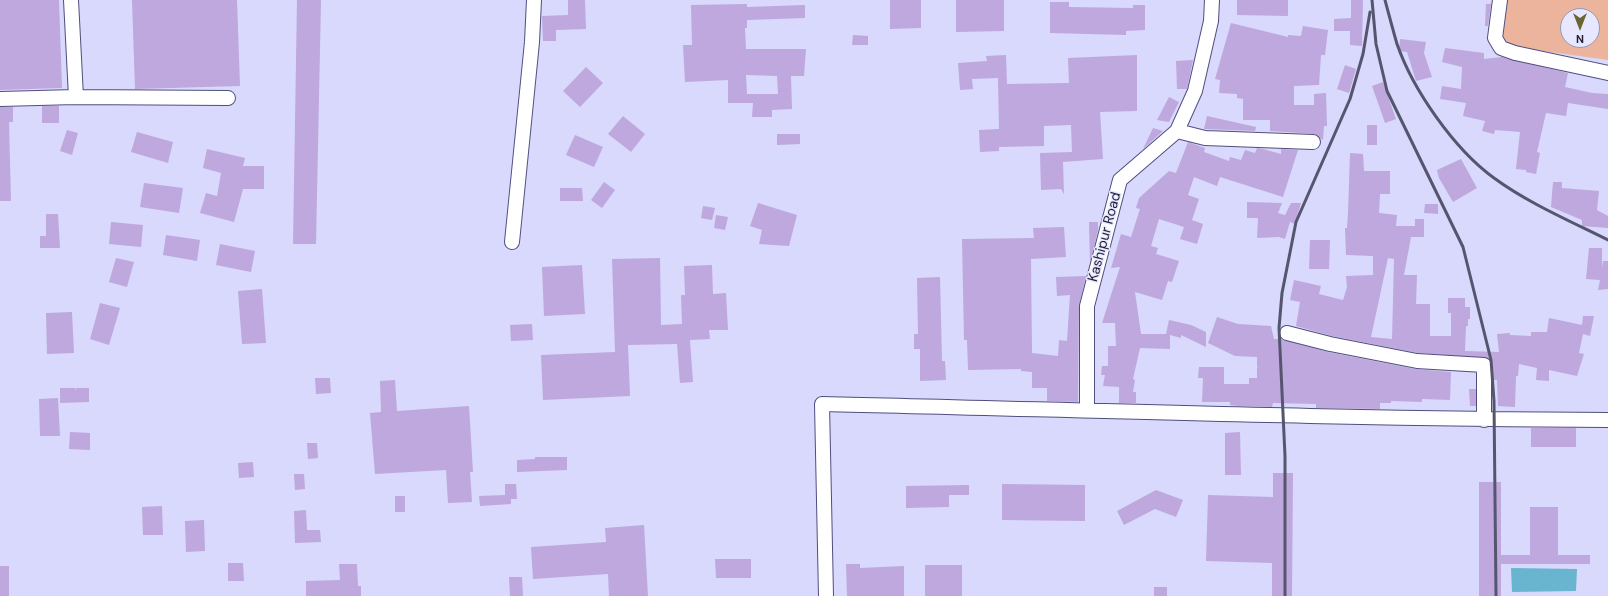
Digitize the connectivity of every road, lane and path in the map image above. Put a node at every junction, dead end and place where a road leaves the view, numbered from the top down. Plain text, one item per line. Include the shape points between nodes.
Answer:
1 (71, 0) edge
2 (534, 0) edge
3 (1212, 0) edge
4 (1500, 0) edge
5 (1608, 73) edge
6 (76, 97) junction
7 (228, 98) dead end
8 (0, 99) edge
9 (1178, 131) junction
10 (1313, 142) dead end
11 (512, 242) dead end
12 (1287, 333) dead end
13 (1087, 410) junction
14 (1484, 420) junction
15 (1608, 420) edge
16 (826, 596) edge

1 - 6 street
2 - 11 street
3 - 9 street, Kashipur Road via 1211,20 1195,91
4 - 5 street via 1495,38 1501,48
6 - 7 street
6 - 8 street
9 - 10 street via 1205,138
9 - 13 street, Kashipur Road via 1120,180 1087,306
12 - 14 street via 1417,361 1484,365
13 - 14 street
13 - 16 street via 822,404
14 - 15 street

